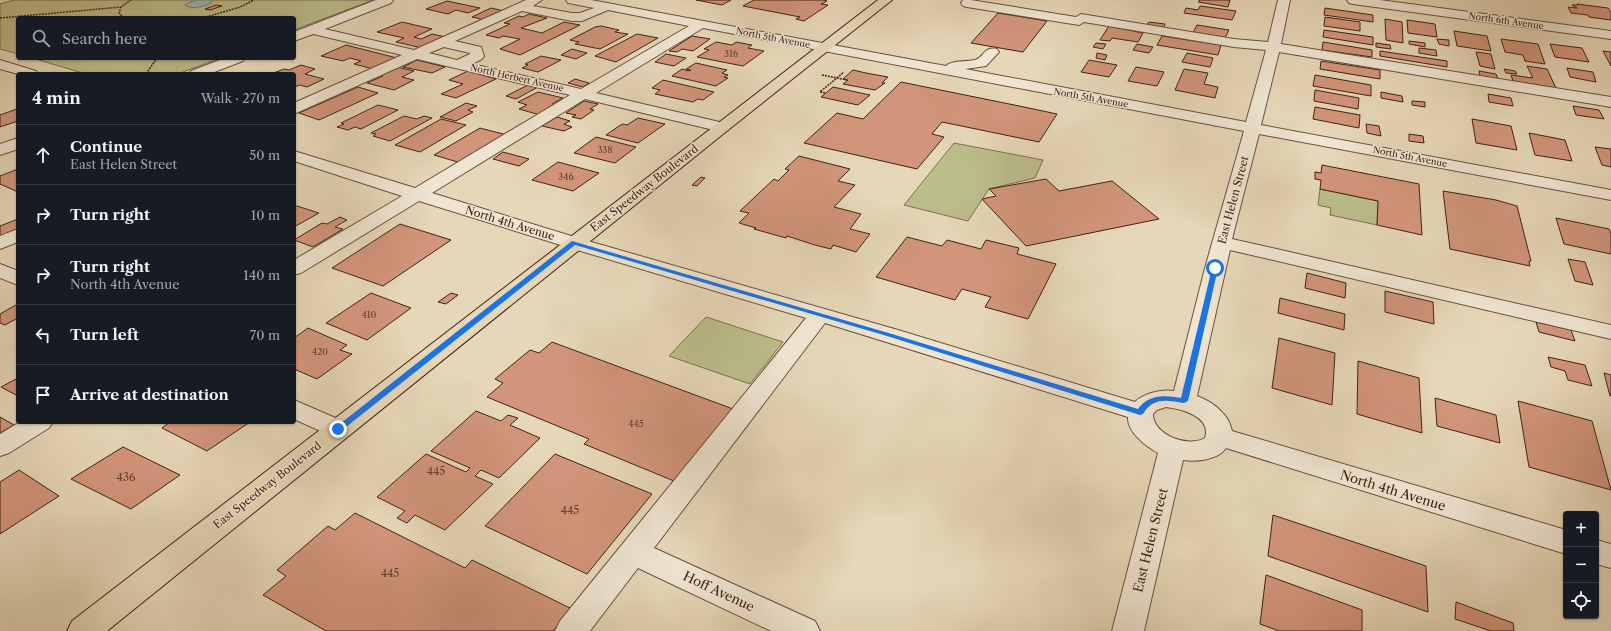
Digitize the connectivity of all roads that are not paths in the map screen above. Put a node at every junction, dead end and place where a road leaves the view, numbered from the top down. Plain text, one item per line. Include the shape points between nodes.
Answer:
1 (387, 0) edge
2 (536, 0) edge
3 (572, 0) edge
4 (886, 0) edge
5 (1284, 0) edge
6 (1353, 0) edge
7 (967, 3) dead end
8 (606, 6) junction
9 (520, 7) junction
10 (1541, 13) dead end
11 (1611, 23) edge
12 (701, 24) junction
13 (778, 28) dead end
14 (312, 30) junction
15 (296, 35) edge
16 (1611, 35) edge
17 (765, 36) junction
18 (441, 42) junction
19 (1274, 47) junction
20 (826, 48) junction
21 (992, 52) dead end
22 (415, 54) junction
23 (233, 60) edge
24 (981, 63) junction
25 (0, 64) edge
26 (460, 64) junction
27 (937, 69) junction
28 (25, 72) edge
29 (201, 72) edge
30 (991, 79) junction
31 (583, 94) junction
32 (1611, 102) edge
33 (296, 108) edge
34 (722, 126) junction
35 (1252, 128) junction
36 (16, 145) edge
37 (0, 150) edge
38 (296, 157) edge
39 (418, 194) junction
40 (1611, 195) edge
41 (16, 236) edge
42 (0, 243) edge
43 (574, 243) junction
44 (1223, 243) junction
45 (296, 268) edge
46 (0, 270) edge
47 (16, 278) edge
48 (820, 315) junction
49 (1611, 332) edge
50 (1184, 401) junction
51 (296, 410) edge
52 (1140, 412) junction
53 (37, 424) edge
54 (338, 429) junction
55 (1220, 436) junction
56 (0, 446) edge
57 (1172, 449) junction
58 (1563, 541) edge
59 (634, 552) junction
60 (1599, 553) edge
61 (1611, 556) edge
62 (83, 631) edge
63 (571, 631) edge
64 (804, 631) edge
65 (1128, 631) edge

1 - 14 street
2 - 9 street
3 - 8 street, North 5th Avenue
4 - 20 main road, East Speedway Boulevard
5 - 19 street, East Helen Street
6 - 16 street, North 6th Avenue
7 - 19 street
8 - 9 street via 582,17
8 - 12 street, North 5th Avenue
9 - 18 street
10 - 11 street
12 - 17 street, North 5th Avenue
12 - 31 street
13 - 17 street
14 - 15 street
14 - 22 street, North Herbert Avenue
17 - 20 street, North 5th Avenue
18 - 22 street
18 - 26 street via 476,50 477,56
19 - 32 street
19 - 35 street, East Helen Street
20 - 27 street, North 5th Avenue
20 - 34 main road, East Speedway Boulevard
21 - 24 street
22 - 26 street, North Herbert Avenue
22 - 33 street
23 - 29 street
24 - 27 street
24 - 30 street via 984,74
25 - 28 street
26 - 31 street, North Herbert Avenue
27 - 30 street, North 5th Avenue
30 - 35 street, North 5th Avenue
31 - 34 street, North Herbert Avenue
31 - 39 street
34 - 43 main road, East Speedway Boulevard
35 - 40 street, North 5th Avenue
35 - 44 street, East Helen Street
36 - 37 street
38 - 39 street, North 4th Avenue
39 - 43 street, North 4th Avenue
39 - 45 street
41 - 42 street
43 - 48 street, North 4th Avenue
43 - 54 main road, East Speedway Boulevard
44 - 49 street
44 - 50 street, East Helen Street
46 - 47 street
48 - 52 street, North 4th Avenue
48 - 59 street
50 - 52 street via 1165,398 1154,400 1145,405
50 - 55 street via 1204,409 1219,427
51 - 54 street
52 - 57 street via 1140,421 1145,430 1154,440
53 - 56 street
54 - 62 main road, East Speedway Boulevard
55 - 57 street via 1215,445 1205,450 1193,452
55 - 58 street, North 4th Avenue
57 - 65 street, East Helen Street
59 - 63 street
59 - 64 street, Hoff Avenue
60 - 61 street

